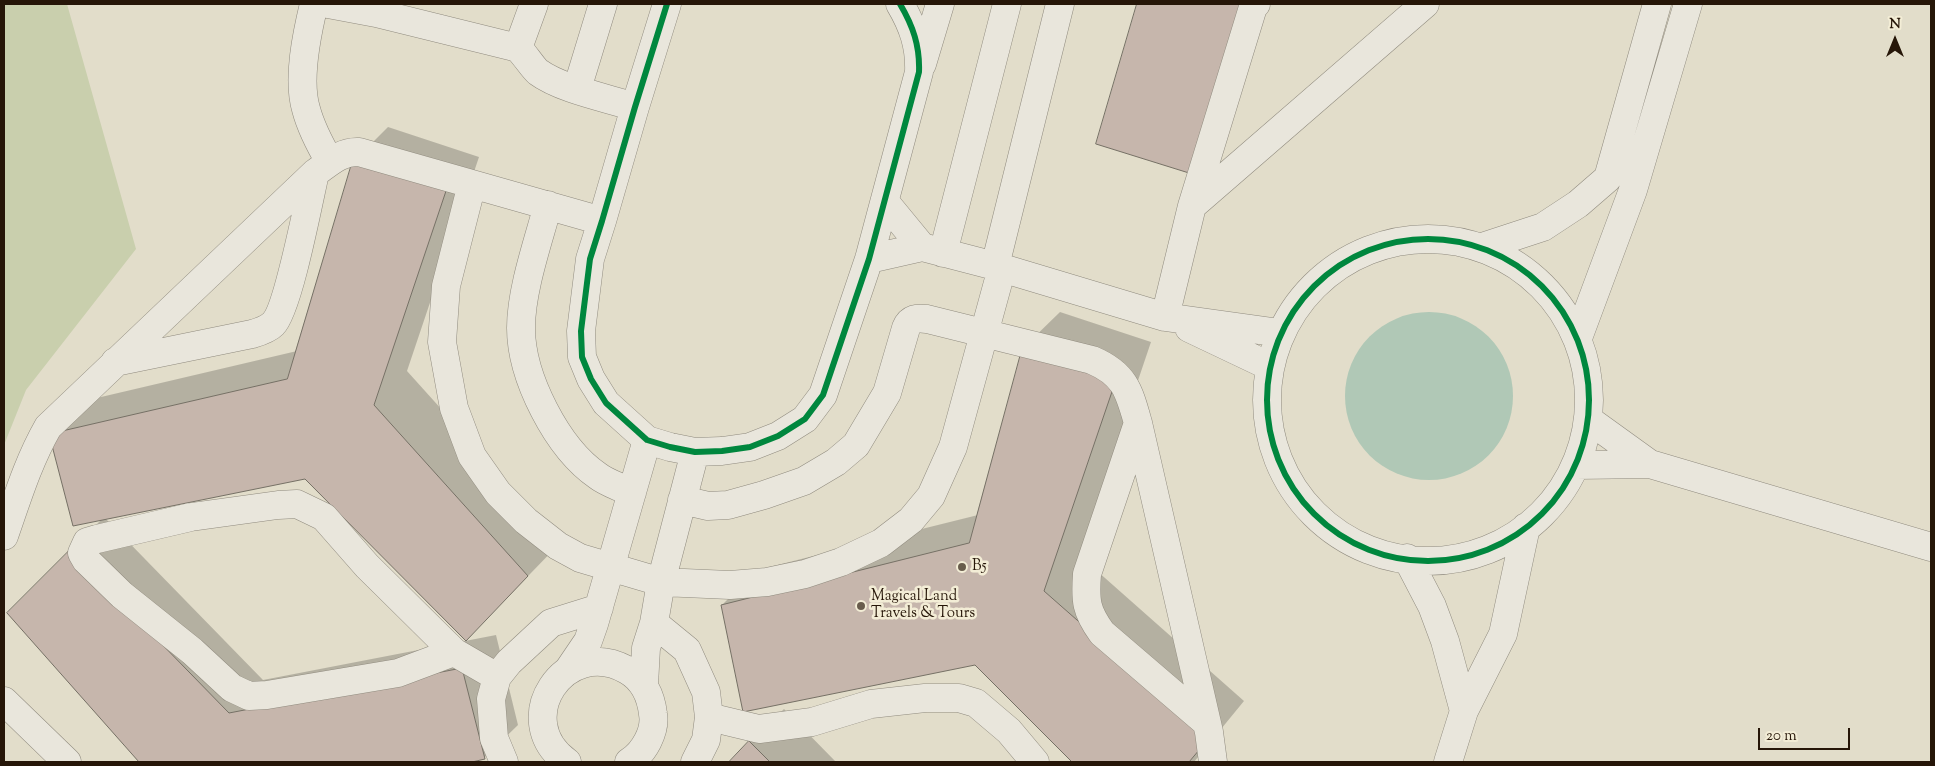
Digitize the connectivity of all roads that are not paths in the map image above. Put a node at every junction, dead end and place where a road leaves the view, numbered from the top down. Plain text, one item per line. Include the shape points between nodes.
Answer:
1 (314, 4) edge
2 (328, 4) edge
3 (534, 4) edge
4 (603, 4) edge
5 (668, 4) edge
6 (900, 4) edge
7 (940, 4) edge
8 (1007, 4) edge
9 (1060, 4) edge
10 (1256, 4) edge
11 (1425, 4) edge
12 (1657, 4) edge
13 (1688, 4) edge
14 (375, 8) edge
15 (518, 48) junction
16 (919, 72) junction
17 (577, 89) junction
18 (635, 107) junction
19 (322, 168) junction
20 (472, 184) junction
21 (885, 202) junction
22 (548, 205) junction
23 (1192, 206) junction
24 (602, 221) junction
25 (1482, 248) junction
26 (933, 250) junction
27 (869, 259) junction
28 (998, 267) junction
29 (1165, 317) junction
30 (985, 333) junction
31 (1280, 333) junction
32 (1578, 338) junction
33 (115, 362) junction
34 (1269, 366) junction
35 (1589, 420) junction
36 (1138, 423) junction
37 (648, 440) junction
38 (695, 452) junction
39 (1650, 464) junction
40 (1576, 465) junction
41 (632, 493) junction
42 (682, 500) junction
43 (1526, 526) junction
44 (4, 536) edge
45 (1931, 546) edge
46 (1407, 558) junction
47 (611, 567) junction
48 (661, 582) junction
49 (599, 608) junction
50 (654, 623) junction
51 (454, 652) junction
52 (569, 669) junction
53 (497, 677) junction
54 (644, 685) junction
55 (4, 702) edge
56 (1464, 711) junction
57 (709, 717) junction
58 (1206, 723) junction
59 (67, 762) edge
60 (504, 762) edge
61 (567, 762) edge
62 (629, 762) edge
63 (695, 762) edge
64 (1035, 762) edge
65 (1213, 762) edge
66 (1448, 762) edge

1 - 19 street via 303,69 305,106
2 - 14 street
3 - 15 street
4 - 17 street
5 - 18 street
6 - 16 street via 917,40
7 - 16 street
8 - 26 street
9 - 28 street
10 - 23 street
11 - 23 street
12 - 25 street via 1608,178 1578,204 1543,227
13 - 32 street via 1633,190
14 - 15 street
15 - 17 street via 536,71
16 - 21 street
17 - 18 street
18 - 24 street
19 - 20 street via 351,151
19 - 33 street
19 - 33 street via 290,281 273,324 252,334
20 - 22 street
20 - 47 street via 443,309 442,342 454,408 472,456 498,493 558,546 580,558
21 - 26 street
21 - 27 street
22 - 24 street
22 - 41 street via 528,282 521,326 522,350 531,382 543,409 569,448 598,477
23 - 29 street
24 - 37 street via 590,259 581,331 582,357 606,403
25 - 31 street via 1435,238 1388,243 1361,254 1344,262 1306,293
25 - 32 street via 1522,268 1556,299
26 - 27 street
26 - 28 street
27 - 38 street via 823,395 805,419 778,436 750,447
28 - 29 street
28 - 30 street
29 - 31 street
29 - 34 street
30 - 36 street via 1109,367 1131,398
30 - 42 street via 927,319 911,320 887,393 856,445 836,462 804,481 728,505 708,506
30 - 48 street via 953,447 931,496 911,520 881,543 805,574 730,585
31 - 34 street
32 - 35 street via 1589,378
33 - 44 street via 48,427 24,476
34 - 46 street via 1266,414 1277,459 1301,500 1336,532 1378,553
35 - 39 street
35 - 40 street
36 - 58 street
36 - 58 street via 1087,574 1085,595 1090,616 1102,634
37 - 38 street
37 - 41 street
38 - 42 street
39 - 40 street
39 - 45 street
40 - 43 street via 1551,506
41 - 47 street
42 - 48 street
43 - 46 street via 1515,536 1472,555 1425,561
43 - 56 street via 1503,634
46 - 56 street via 1432,606
47 - 48 street
47 - 49 street
48 - 50 street
49 - 52 street via 588,641
49 - 53 street via 551,623
50 - 54 street via 646,648
50 - 57 street via 687,650 706,692
51 - 51 street via 398,672 249,696 232,688 122,595 82,553 87,542 191,517 297,504 324,517 367,566
51 - 53 street
52 - 54 street via 601,661 618,665
52 - 61 street via 556,680 542,710 542,726 548,741 557,755
53 - 60 street via 492,699 494,738
54 - 62 street via 654,716 651,732 644,748
55 - 59 street
56 - 66 street
57 - 63 street via 706,740
57 - 64 street via 759,729 812,722 871,704 959,698 976,703 1010,731
58 - 65 street

